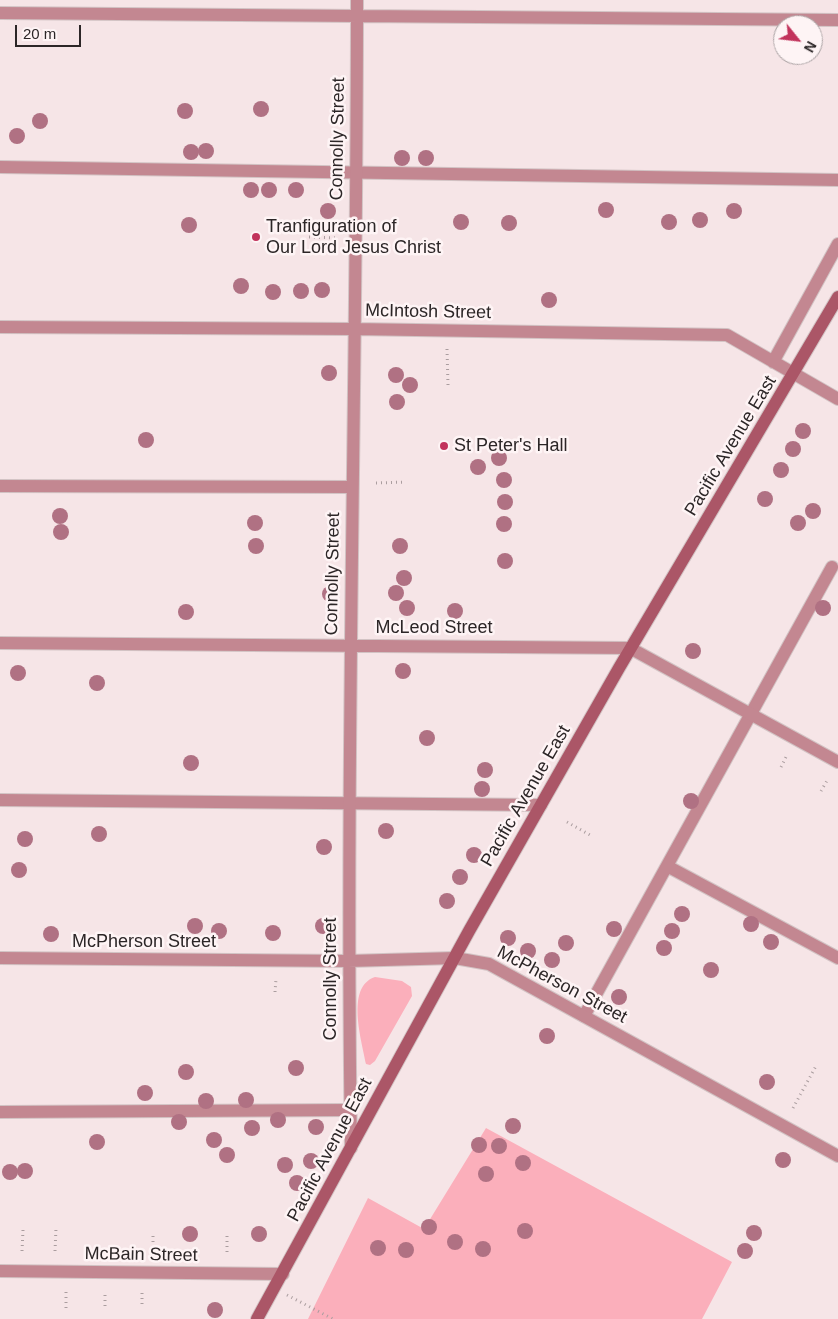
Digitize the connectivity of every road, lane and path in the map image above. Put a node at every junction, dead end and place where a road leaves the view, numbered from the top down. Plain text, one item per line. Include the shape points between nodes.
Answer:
1 (357, 0) edge
2 (0, 13) edge
3 (357, 16) junction
4 (838, 20) edge
5 (0, 167) edge
6 (355, 173) junction
7 (838, 180) edge
8 (309, 237) dead end
9 (355, 238) junction
10 (838, 244) edge
11 (838, 297) edge
12 (0, 328) edge
13 (354, 329) junction
14 (447, 349) dead end
15 (773, 362) junction
16 (793, 375) junction
17 (448, 385) dead end
18 (838, 400) edge
19 (406, 482) dead end
20 (376, 483) dead end
21 (0, 486) edge
22 (352, 488) junction
23 (832, 567) dead end
24 (0, 643) edge
25 (350, 645) junction
26 (630, 648) junction
27 (751, 714) junction
28 (786, 757) dead end
29 (838, 762) edge
30 (780, 767) dead end
31 (828, 779) dead end
32 (821, 791) dead end
33 (0, 800) edge
34 (349, 802) junction
35 (541, 805) junction
36 (567, 822) dead end
37 (590, 835) dead end
38 (667, 866) junction
39 (0, 958) edge
40 (455, 958) junction
41 (838, 958) edge
42 (348, 962) junction
43 (276, 979) dead end
44 (275, 992) dead end
45 (584, 1016) junction
46 (816, 1066) dead end
47 (793, 1108) dead end
48 (350, 1110) junction
49 (0, 1112) edge
50 (351, 1148) junction
51 (838, 1156) edge
52 (56, 1228) dead end
53 (23, 1230) dead end
54 (227, 1232) dead end
55 (153, 1233) dead end
56 (22, 1251) dead end
57 (55, 1251) dead end
58 (152, 1252) dead end
59 (227, 1252) dead end
60 (0, 1272) edge
61 (283, 1274) junction
62 (275, 1288) junction
63 (66, 1292) dead end
64 (105, 1293) dead end
65 (142, 1293) dead end
66 (142, 1305) dead end
67 (105, 1306) dead end
68 (66, 1308) dead end
69 (257, 1319) edge
70 (333, 1319) edge

1 - 3 street, Connolly Street
2 - 3 street
3 - 4 street
3 - 6 street, Connolly Street
5 - 6 street
6 - 7 street
6 - 9 street, Connolly Street
8 - 9 path
9 - 13 street, Connolly Street
10 - 15 street
11 - 16 street, Pacific Avenue East
12 - 13 street, McIntosh Street
13 - 15 street, McIntosh Street via 727,334
13 - 22 street, Connolly Street
14 - 17 path
15 - 16 street, McIntosh Street
16 - 18 street, McIntosh Street
16 - 26 street, Pacific Avenue East
19 - 20 path
21 - 22 street
22 - 25 street, Connolly Street
23 - 27 street
24 - 25 street, McLeod Street
25 - 26 street, McLeod Street
25 - 34 street, Connolly Street
26 - 27 street, McLeod Street
26 - 35 street, Pacific Avenue East
27 - 29 street, McLeod Street
27 - 38 street
28 - 30 path
31 - 32 path
33 - 34 street
34 - 35 street
34 - 42 street, Connolly Street
35 - 40 street, Pacific Avenue East
36 - 37 path
38 - 41 street
38 - 45 street
39 - 42 street, McPherson Street
40 - 42 street, McPherson Street
40 - 45 street, McPherson Street via 489,964
40 - 50 street, Pacific Avenue East
42 - 48 street, Connolly Street
43 - 44 path
45 - 51 street, McPherson Street
46 - 47 path
48 - 49 street
48 - 50 street, Connolly Street
50 - 61 street, Pacific Avenue East
52 - 57 path
53 - 56 path
54 - 59 path
55 - 58 path
60 - 61 street, McBain Street
61 - 62 street, Pacific Avenue East
62 - 69 street, Pacific Avenue East
62 - 70 path
63 - 68 path
64 - 67 path
65 - 66 path

